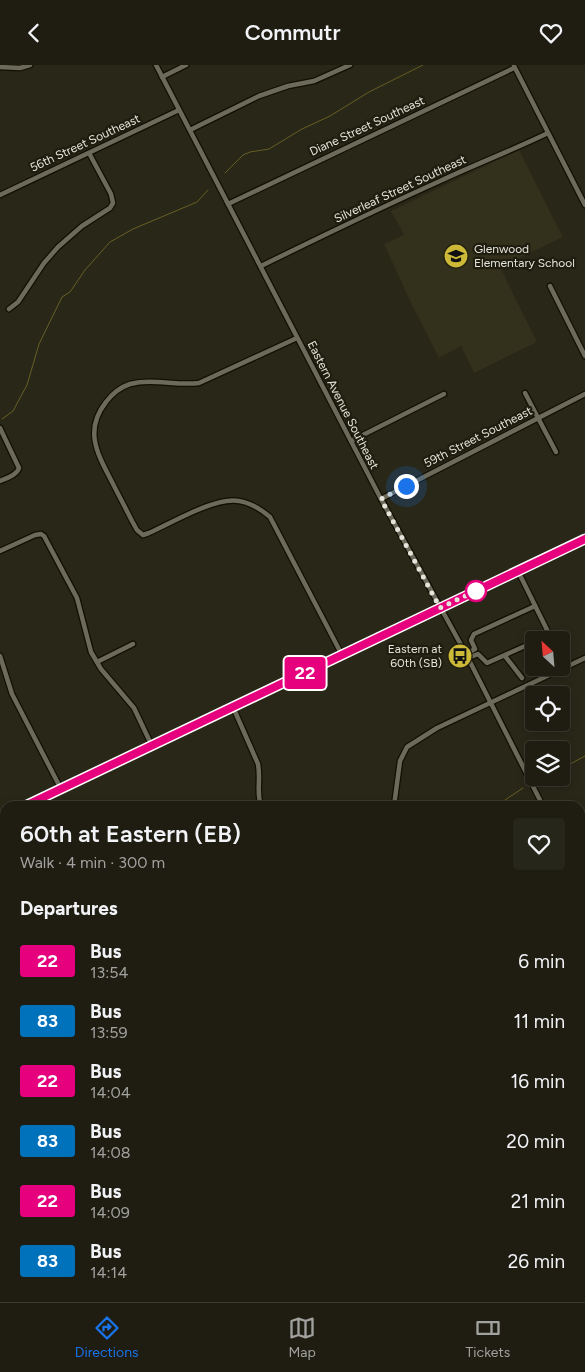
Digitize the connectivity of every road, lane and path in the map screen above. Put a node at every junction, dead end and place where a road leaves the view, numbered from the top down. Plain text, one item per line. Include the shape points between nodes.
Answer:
1 (30, 65) edge
2 (156, 65) edge
3 (186, 65) edge
4 (350, 65) edge
5 (514, 66) edge
6 (0, 67) edge
7 (162, 77) junction
8 (179, 110) junction
9 (190, 130) junction
10 (548, 133) junction
11 (89, 153) junction
12 (0, 195) edge
13 (228, 203) junction
14 (585, 205) edge
15 (261, 267) junction
16 (550, 286) dead end
17 (9, 309) dead end
18 (297, 338) junction
19 (583, 347) edge
20 (585, 357) edge
21 (525, 393) dead end
22 (444, 394) dead end
23 (585, 394) edge
24 (538, 417) junction
25 (0, 428) edge
26 (351, 441) junction
27 (556, 452) dead end
28 (0, 481) edge
29 (381, 499) junction
30 (585, 539) edge
31 (0, 551) edge
32 (518, 571) junction
33 (535, 606) junction
34 (440, 608) junction
35 (548, 631) edge
36 (133, 645) dead end
37 (525, 646) edge
38 (342, 655) junction
39 (0, 656) edge
40 (467, 656) junction
41 (506, 656) junction
42 (585, 658) edge
43 (97, 662) junction
44 (522, 678) dead end
45 (492, 703) junction
46 (233, 707) junction
47 (152, 746) junction
48 (61, 789) junction
49 (36, 801) edge
50 (260, 801) edge
51 (395, 801) edge
52 (541, 801) edge

1 - 6 street
2 - 7 street, Eastern Avenue Southeast
3 - 7 street
4 - 9 street via 314,81 259,96
5 - 10 street
5 - 13 street, Diane Street Southeast
7 - 8 street, Eastern Avenue Southeast
8 - 9 street, Eastern Avenue Southeast
8 - 11 street, 56th Street Southeast
9 - 13 street, Eastern Avenue Southeast
10 - 14 street
10 - 15 street, Silverleaf Street Southeast via 404,197
11 - 12 street, 56th Street Southeast
11 - 17 street via 113,203 58,247 18,302
13 - 15 street, Eastern Avenue Southeast
15 - 18 street, Eastern Avenue Southeast
16 - 19 street
18 - 26 street, Eastern Avenue Southeast
18 - 38 street via 199,383 148,382 122,388 98,413 94,444 132,521 143,535 216,502 240,501 270,517
19 - 20 street
21 - 24 street
22 - 26 street
23 - 24 street, 59th Street Southeast
24 - 27 street
24 - 29 street, 59th Street Southeast
25 - 28 street via 19,470
26 - 29 street, Eastern Avenue Southeast
29 - 34 street, Eastern Avenue Southeast
30 - 32 main road
31 - 43 street via 35,535 41,534 45,538 77,598 91,652
32 - 33 street
32 - 34 main road
33 - 35 street
33 - 40 street via 474,635 471,638 474,649
34 - 38 main road
34 - 40 street, Eastern Avenue Southeast
36 - 43 street
37 - 41 street
38 - 46 main road
39 - 48 street via 12,694
40 - 41 street via 478,654 486,663
40 - 45 street, Eastern Avenue Southeast
41 - 44 street
42 - 45 street
43 - 47 street via 134,708
45 - 51 street via 438,728 407,747 400,761
45 - 52 street, Eastern Avenue Southeast
46 - 47 main road
46 - 50 street via 258,764
47 - 48 main road
48 - 49 main road

